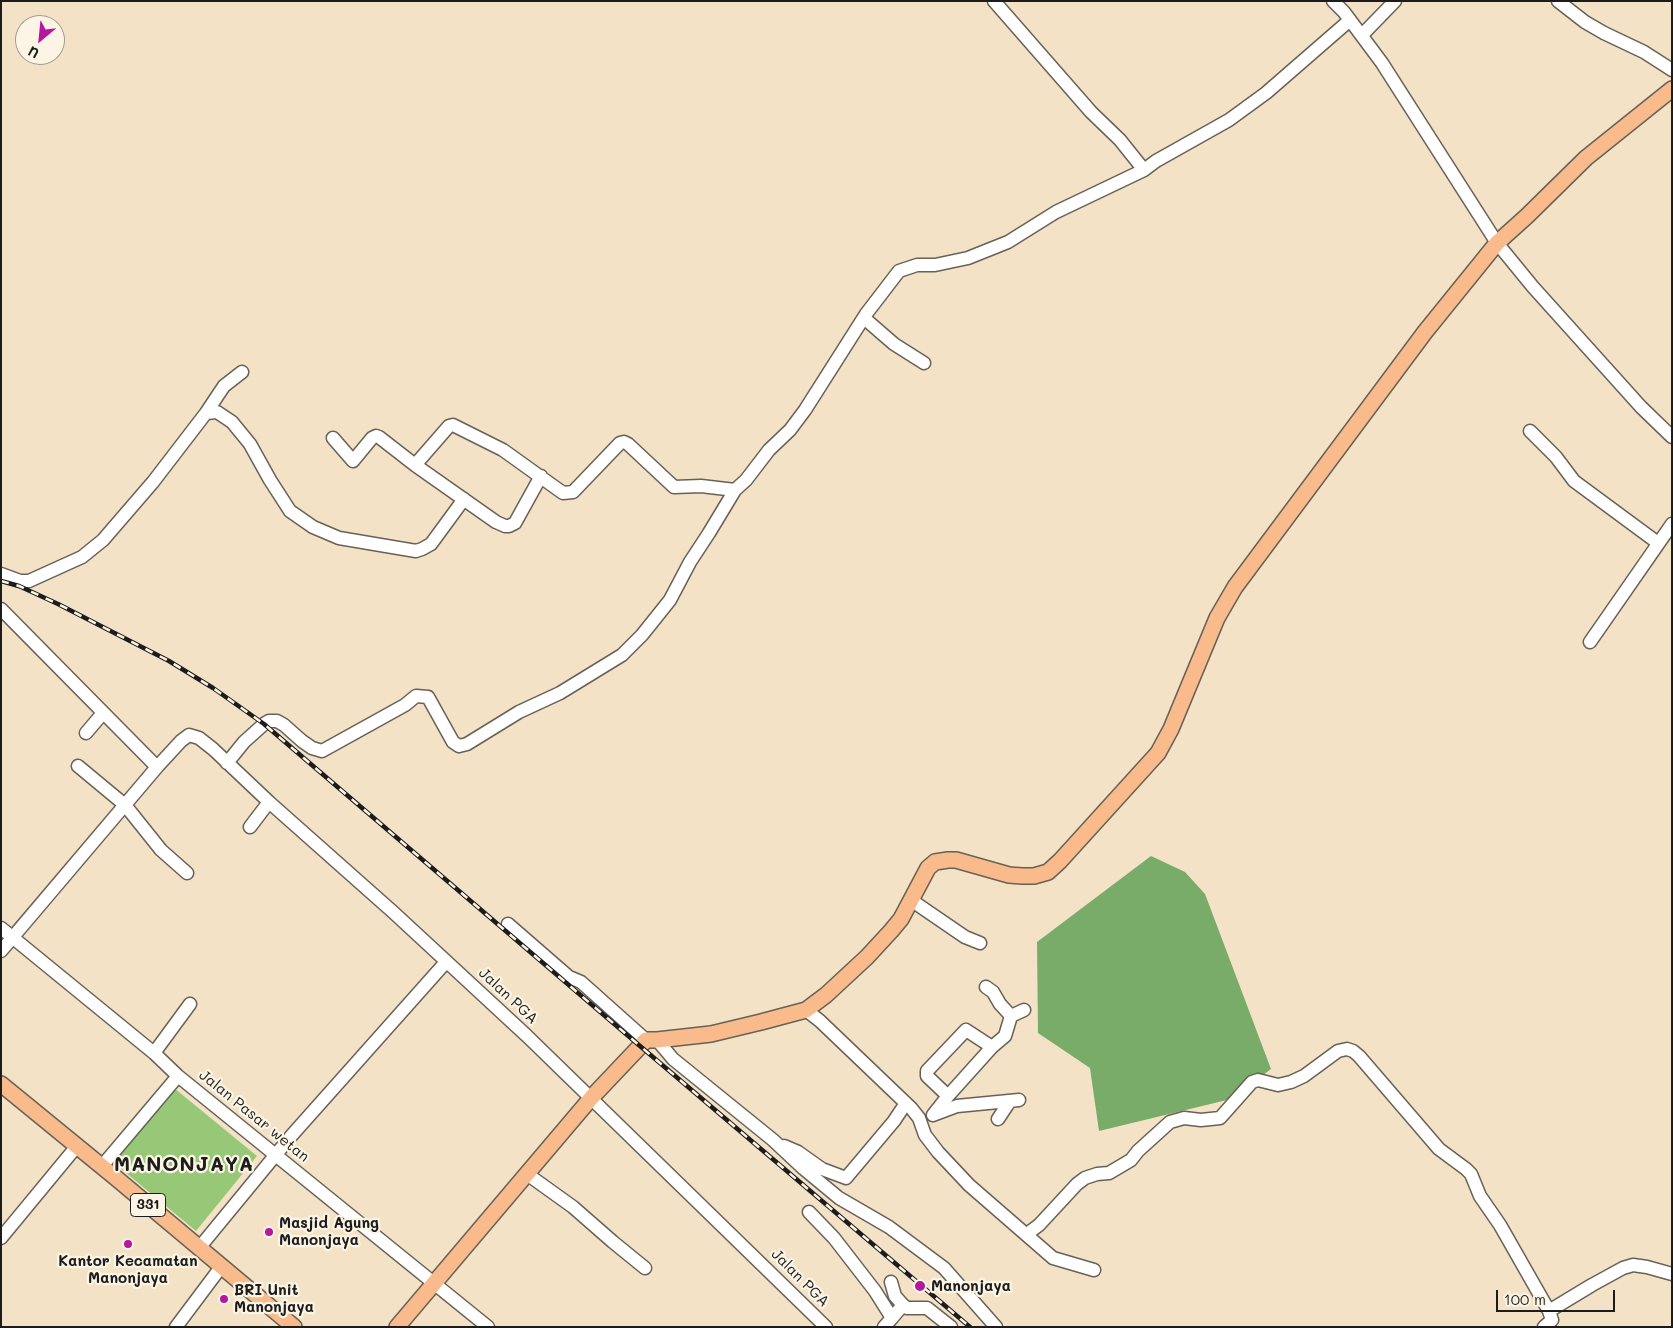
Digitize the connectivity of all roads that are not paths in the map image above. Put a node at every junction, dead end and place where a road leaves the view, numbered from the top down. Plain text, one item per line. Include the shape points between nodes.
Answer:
1 (994, 1) edge
2 (1333, 1) edge
3 (1395, 1) edge
4 (1558, 1) edge
5 (1350, 20) junction
6 (1362, 35) junction
7 (1672, 70) edge
8 (1672, 89) edge
9 (1144, 170) junction
10 (1497, 243) junction
11 (864, 318) junction
12 (924, 363) dead end
13 (242, 372) dead end
14 (206, 413) junction
15 (1530, 431) dead end
16 (1672, 437) edge
17 (333, 438) dead end
18 (415, 465) junction
19 (541, 476) junction
20 (735, 490) junction
21 (464, 499) junction
22 (1672, 524) edge
23 (1658, 543) junction
24 (1, 574) edge
25 (1, 609) edge
26 (1590, 642) dead end
27 (103, 713) junction
28 (86, 732) dead end
29 (227, 763) junction
30 (78, 766) dead end
31 (157, 767) junction
32 (269, 802) junction
33 (125, 805) junction
34 (250, 828) dead end
35 (187, 873) dead end
36 (911, 900) junction
37 (508, 924) dead end
38 (1, 928) edge
39 (13, 938) junction
40 (980, 943) dead end
41 (1, 952) edge
42 (446, 962) junction
43 (986, 987) dead end
44 (190, 1004) dead end
45 (806, 1010) junction
46 (1024, 1010) dead end
47 (1011, 1016) junction
48 (651, 1040) junction
49 (992, 1047) junction
50 (154, 1053) junction
51 (178, 1076) junction
52 (4, 1091) edge
53 (948, 1096) junction
54 (592, 1097) junction
55 (906, 1103) junction
56 (933, 1115) junction
57 (919, 1118) junction
58 (998, 1119) dead end
59 (773, 1140) junction
60 (77, 1146) junction
61 (276, 1155) junction
62 (102, 1166) junction
63 (527, 1174) junction
64 (809, 1212) dead end
65 (1027, 1234) junction
66 (1, 1238) edge
67 (199, 1248) junction
68 (221, 1267) junction
69 (645, 1268) dead end
70 (1094, 1270) dead end
71 (1672, 1274) edge
72 (891, 1282) dead end
73 (435, 1284) junction
74 (903, 1305) junction
75 (1550, 1311) junction
76 (888, 1322) edge
77 (290, 1326) edge
78 (176, 1327) edge
79 (397, 1327) edge
80 (488, 1327) edge
81 (826, 1327) edge
82 (951, 1327) edge
83 (996, 1327) edge
84 (1544, 1327) edge

1 - 9 street
2 - 5 street
3 - 6 street
4 - 7 street via 1604,33
5 - 6 street
5 - 9 street via 1266,93 1229,120
6 - 10 street
8 - 10 main road via 1586,158
9 - 11 street via 1056,212 1008,242 968,258 898,271
10 - 16 street via 1640,407
10 - 36 main road via 1425,332 1235,587 1217,618 1171,729 1141,774 1048,872 1034,876 1009,875 956,860 935,862 917,885
11 - 12 street via 894,344
11 - 20 street via 790,430
13 - 14 street via 224,386
14 - 21 street via 216,412 232,422 250,444 290,511 313,528 340,538 422,550 431,544
14 - 24 street via 134,506 103,540 82,557 29,581
15 - 23 street via 1556,456 1574,481
17 - 18 street via 353,461 376,436
18 - 19 street via 452,425 502,450
18 - 21 street
19 - 20 street via 560,492 570,493 624,442 674,487
19 - 21 street via 516,520 509,526 501,525
20 - 29 street via 670,600 622,655 466,744 459,746 453,742 428,698 416,696 322,751 312,748 284,725 269,721 244,742
22 - 23 street
23 - 26 street
25 - 27 street
27 - 28 street
27 - 31 street
29 - 31 street, Jalan PGA via 213,748 189,735
29 - 32 street, Jalan PGA
30 - 33 street
31 - 33 street
32 - 34 street
32 - 42 street, Jalan PGA
33 - 35 street via 161,850
33 - 39 street
36 - 40 street
36 - 45 main road via 896,926 868,957
37 - 48 street via 569,977 581,982
38 - 39 street, Jalan Pasar wetan
39 - 41 street
39 - 50 street, Jalan Pasar wetan
42 - 54 street, Jalan PGA
42 - 61 street
43 - 47 street
44 - 50 street
45 - 48 main road via 711,1034
45 - 55 street
46 - 47 street
47 - 49 street via 1005,1036
48 - 54 main road
48 - 59 street
49 - 53 street
49 - 53 street via 966,1030 927,1071 927,1076
50 - 51 street, Jalan Pasar wetan
51 - 61 street, Jalan Pasar wetan
51 - 62 street
52 - 60 main road, 331
53 - 56 street
54 - 63 main road
54 - 81 street, Jalan PGA
55 - 57 street
55 - 59 street via 846,1178 822,1169
56 - 57 street
56 - 58 street via 957,1106 1014,1100
57 - 65 street via 925,1135 952,1168
59 - 83 street via 839,1198 896,1232 944,1268
60 - 62 main road, 331
60 - 66 street
61 - 67 street
61 - 73 street, Jalan Pasar wetan
62 - 67 main road, 331
63 - 69 street via 573,1207
63 - 73 main road
64 - 76 street via 871,1285
65 - 70 street via 1056,1259
65 - 75 street via 1076,1184 1091,1176 1109,1173 1131,1160 1170,1122 1184,1118 1220,1118 1252,1082 1258,1080 1278,1085 1291,1082 1338,1051 1347,1049 1359,1056 1439,1149 1471,1174 1480,1196
67 - 68 main road, 331
68 - 77 main road, 331
68 - 78 street
71 - 75 street via 1633,1265 1623,1268
72 - 74 street via 895,1296
73 - 79 main road
73 - 80 street, Jalan Pasar wetan
74 - 76 street
74 - 82 street via 926,1308
75 - 84 street via 1552,1320

